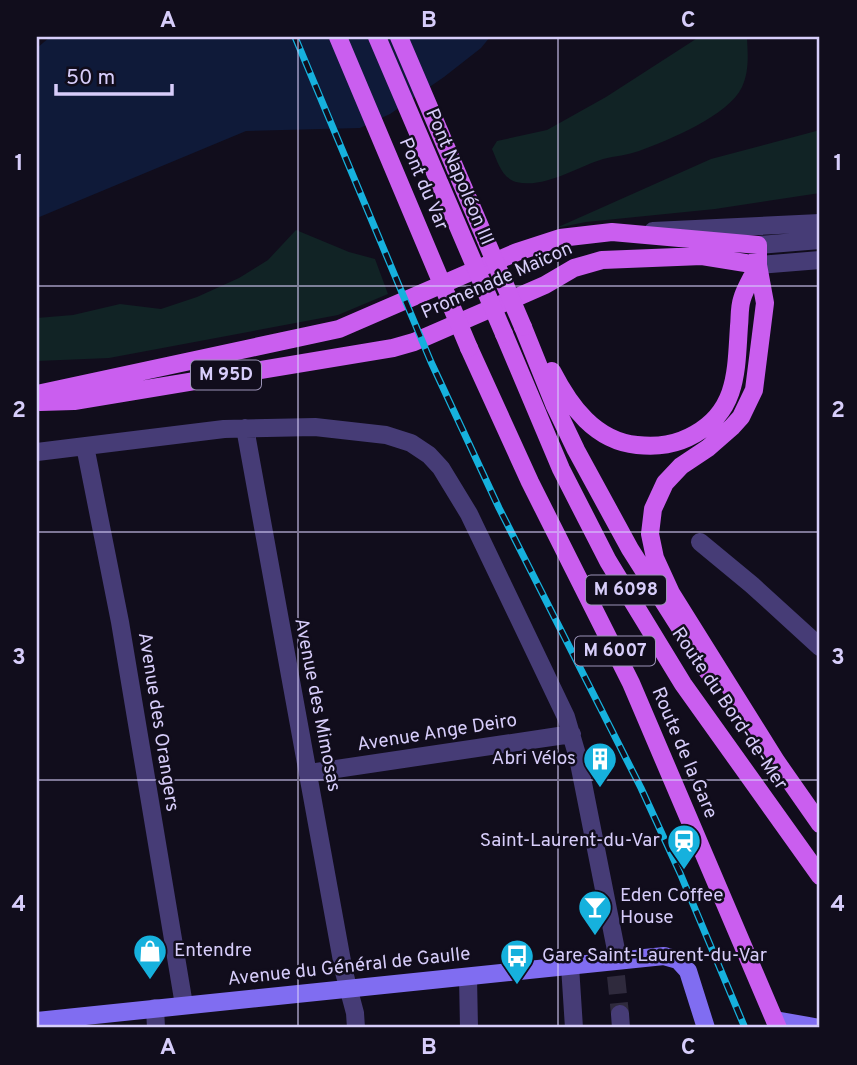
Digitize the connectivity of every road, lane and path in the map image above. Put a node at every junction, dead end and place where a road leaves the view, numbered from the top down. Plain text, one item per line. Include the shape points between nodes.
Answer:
1 (338, 37) edge
2 (377, 37) edge
3 (399, 37) edge
4 (820, 223) edge
5 (634, 233) junction
6 (820, 240) edge
7 (758, 245) junction
8 (820, 260) edge
9 (758, 265) junction
10 (504, 334) joint
11 (526, 334) junction
12 (469, 348) joint
13 (37, 394) edge
14 (37, 402) edge
15 (245, 428) junction
16 (85, 446) junction
17 (37, 452) edge
18 (700, 542) dead end
19 (820, 647) edge
20 (572, 733) junction
21 (781, 769) junction
22 (309, 773) junction
23 (820, 824) edge
24 (820, 876) edge
25 (616, 965) junction
26 (570, 966) junction
27 (467, 977) junction
28 (349, 989) junction
29 (184, 1004) junction
30 (155, 1008) junction
31 (37, 1021) edge
32 (776, 1024) edge
33 (156, 1028) edge
34 (356, 1028) edge
35 (469, 1028) edge
36 (574, 1028) edge
37 (706, 1028) edge
38 (820, 1028) edge

1 - 12 main road, Pont du Var / M 6007, bridge
2 - 10 main road, Pont Napoléon III / M 6098, bridge
3 - 11 main road, Pont Napoléon III / M 6098, bridge
4 - 5 street
5 - 7 main road, Promenade Maïcon / M 95D
5 - 13 main road, Promenade Maïcon / M 95D via 591,233 539,244 321,334
6 - 7 street
7 - 9 main road
8 - 9 street
9 - 11 main road via 742,299 736,374 726,405 715,421 670,445 631,445 591,425 576,411
9 - 14 main road, Promenade Maïcon / M 95D via 702,256 602,260 393,348 74,401
9 - 21 main road via 765,303 754,390 733,426 665,483 653,509 650,534 671,593
10 - 24 main road, Route du Bord-de-Mer / M 6098 via 561,469 608,561 683,684
11 - 21 main road, Route du Bord-de-Mer / M 6098 via 576,450 629,549 703,665
12 - 32 main road, Route de la Gare / M 6007 via 631,683
15 - 16 street
15 - 20 street via 352,430 411,443 429,455 469,514
15 - 22 street, Avenue des Mimosas
16 - 17 street
16 - 29 street, Avenue des Orangers via 120,622
18 - 19 street
20 - 22 street, Avenue Ange Deiro
20 - 25 street
21 - 23 main road, Route du Bord-de-Mer / M 6098
22 - 28 street, Avenue des Mimosas
25 - 26 main road, Avenue du Général de Gaulle
25 - 37 main road, Avenue du Général de Gaulle via 664,956 678,960 688,971
26 - 27 main road, Avenue du Général de Gaulle
26 - 36 street
27 - 28 main road, Avenue du Général de Gaulle
27 - 35 street
28 - 29 main road, Avenue du Général de Gaulle
28 - 34 street, Avenue des Mimosas
29 - 30 main road, Avenue du Général de Gaulle
30 - 31 main road, Avenue du Général de Gaulle
30 - 33 street
32 - 38 main road

